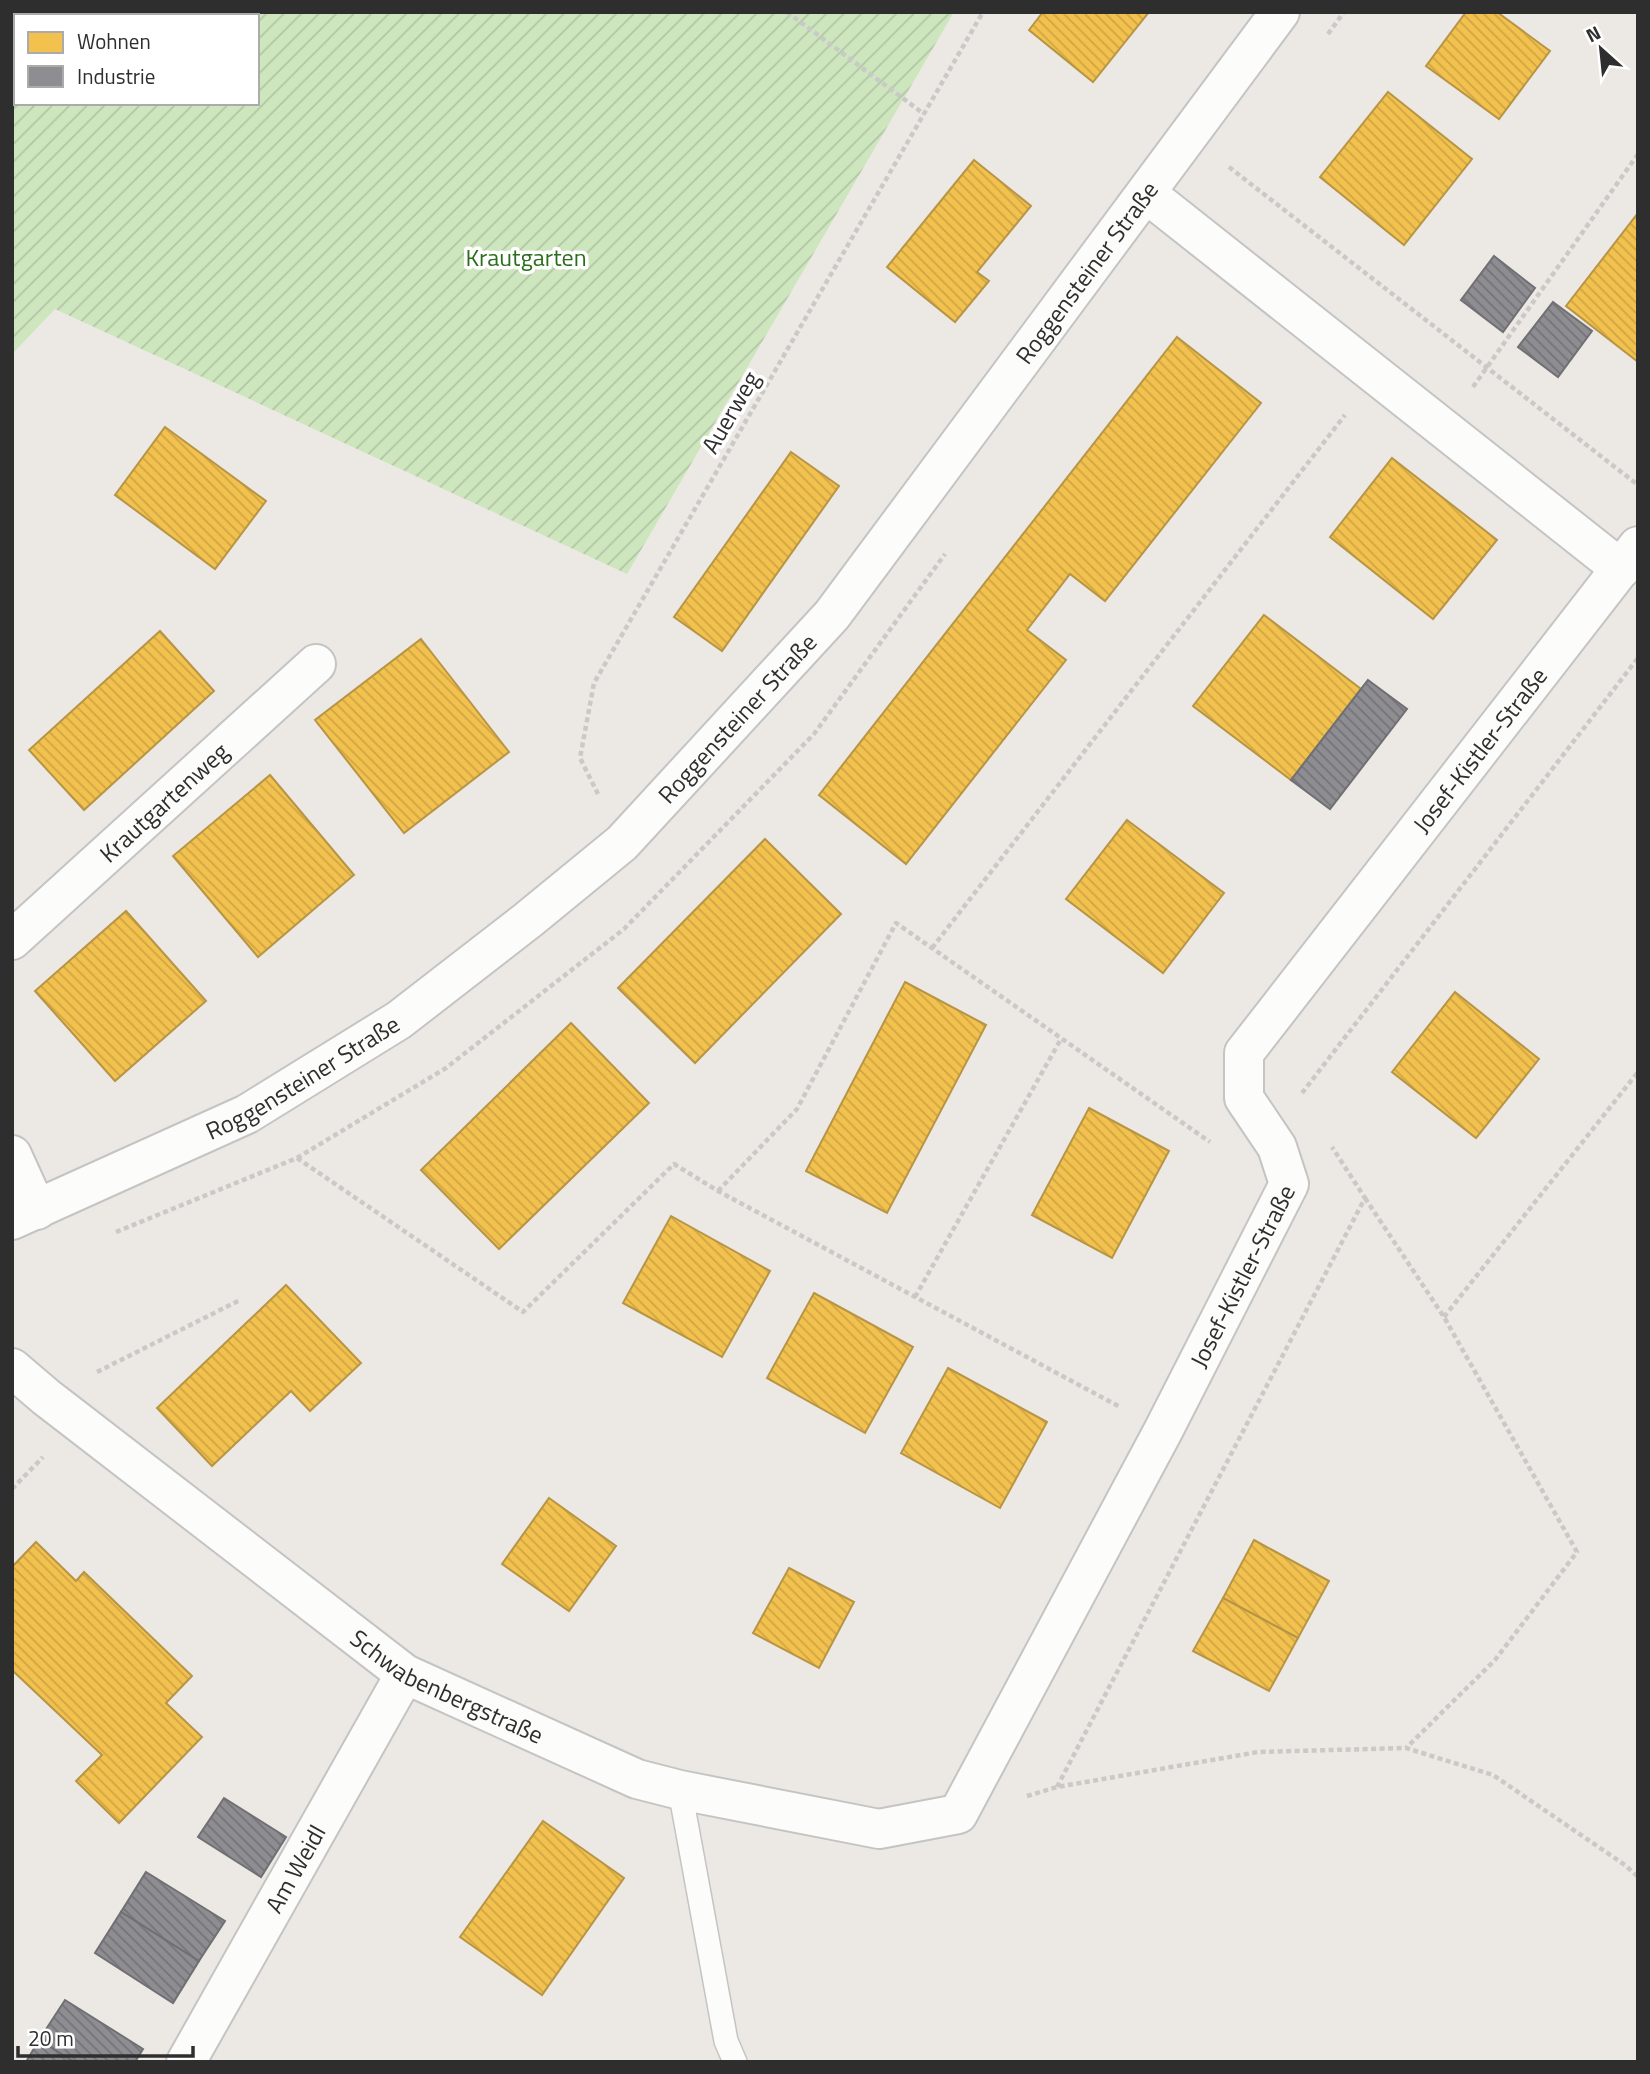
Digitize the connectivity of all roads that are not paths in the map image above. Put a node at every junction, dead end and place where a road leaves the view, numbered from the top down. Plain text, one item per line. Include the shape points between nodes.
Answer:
1 (1280, 12) edge
2 (1147, 194) junction
3 (1629, 557) edge
4 (316, 664) dead end
5 (12, 940) edge
6 (12, 1155) edge
7 (24, 1215) edge
8 (12, 1368) edge
9 (405, 1674) junction
10 (680, 1790) junction
11 (958, 1814) joint
12 (186, 2062) edge
13 (735, 2062) edge

1 - 2 street, Roggensteiner Straße
2 - 3 street, Josef-Kistler-Straße via 1442,427
2 - 7 street, Roggensteiner Straße via 832,615 622,843 399,1020 247,1114
3 - 11 street, Josef-Kistler-Straße via 1244,1053 1244,1098 1277,1147 1289,1184
4 - 5 street, Krautgartenweg
6 - 7 street
8 - 9 street, Schwabenbergstraße
9 - 10 street, Schwabenbergstraße via 637,1779
9 - 12 street, Am Weidl
10 - 11 street, Schwabenbergstraße via 879,1829
10 - 13 lane via 726,2041

